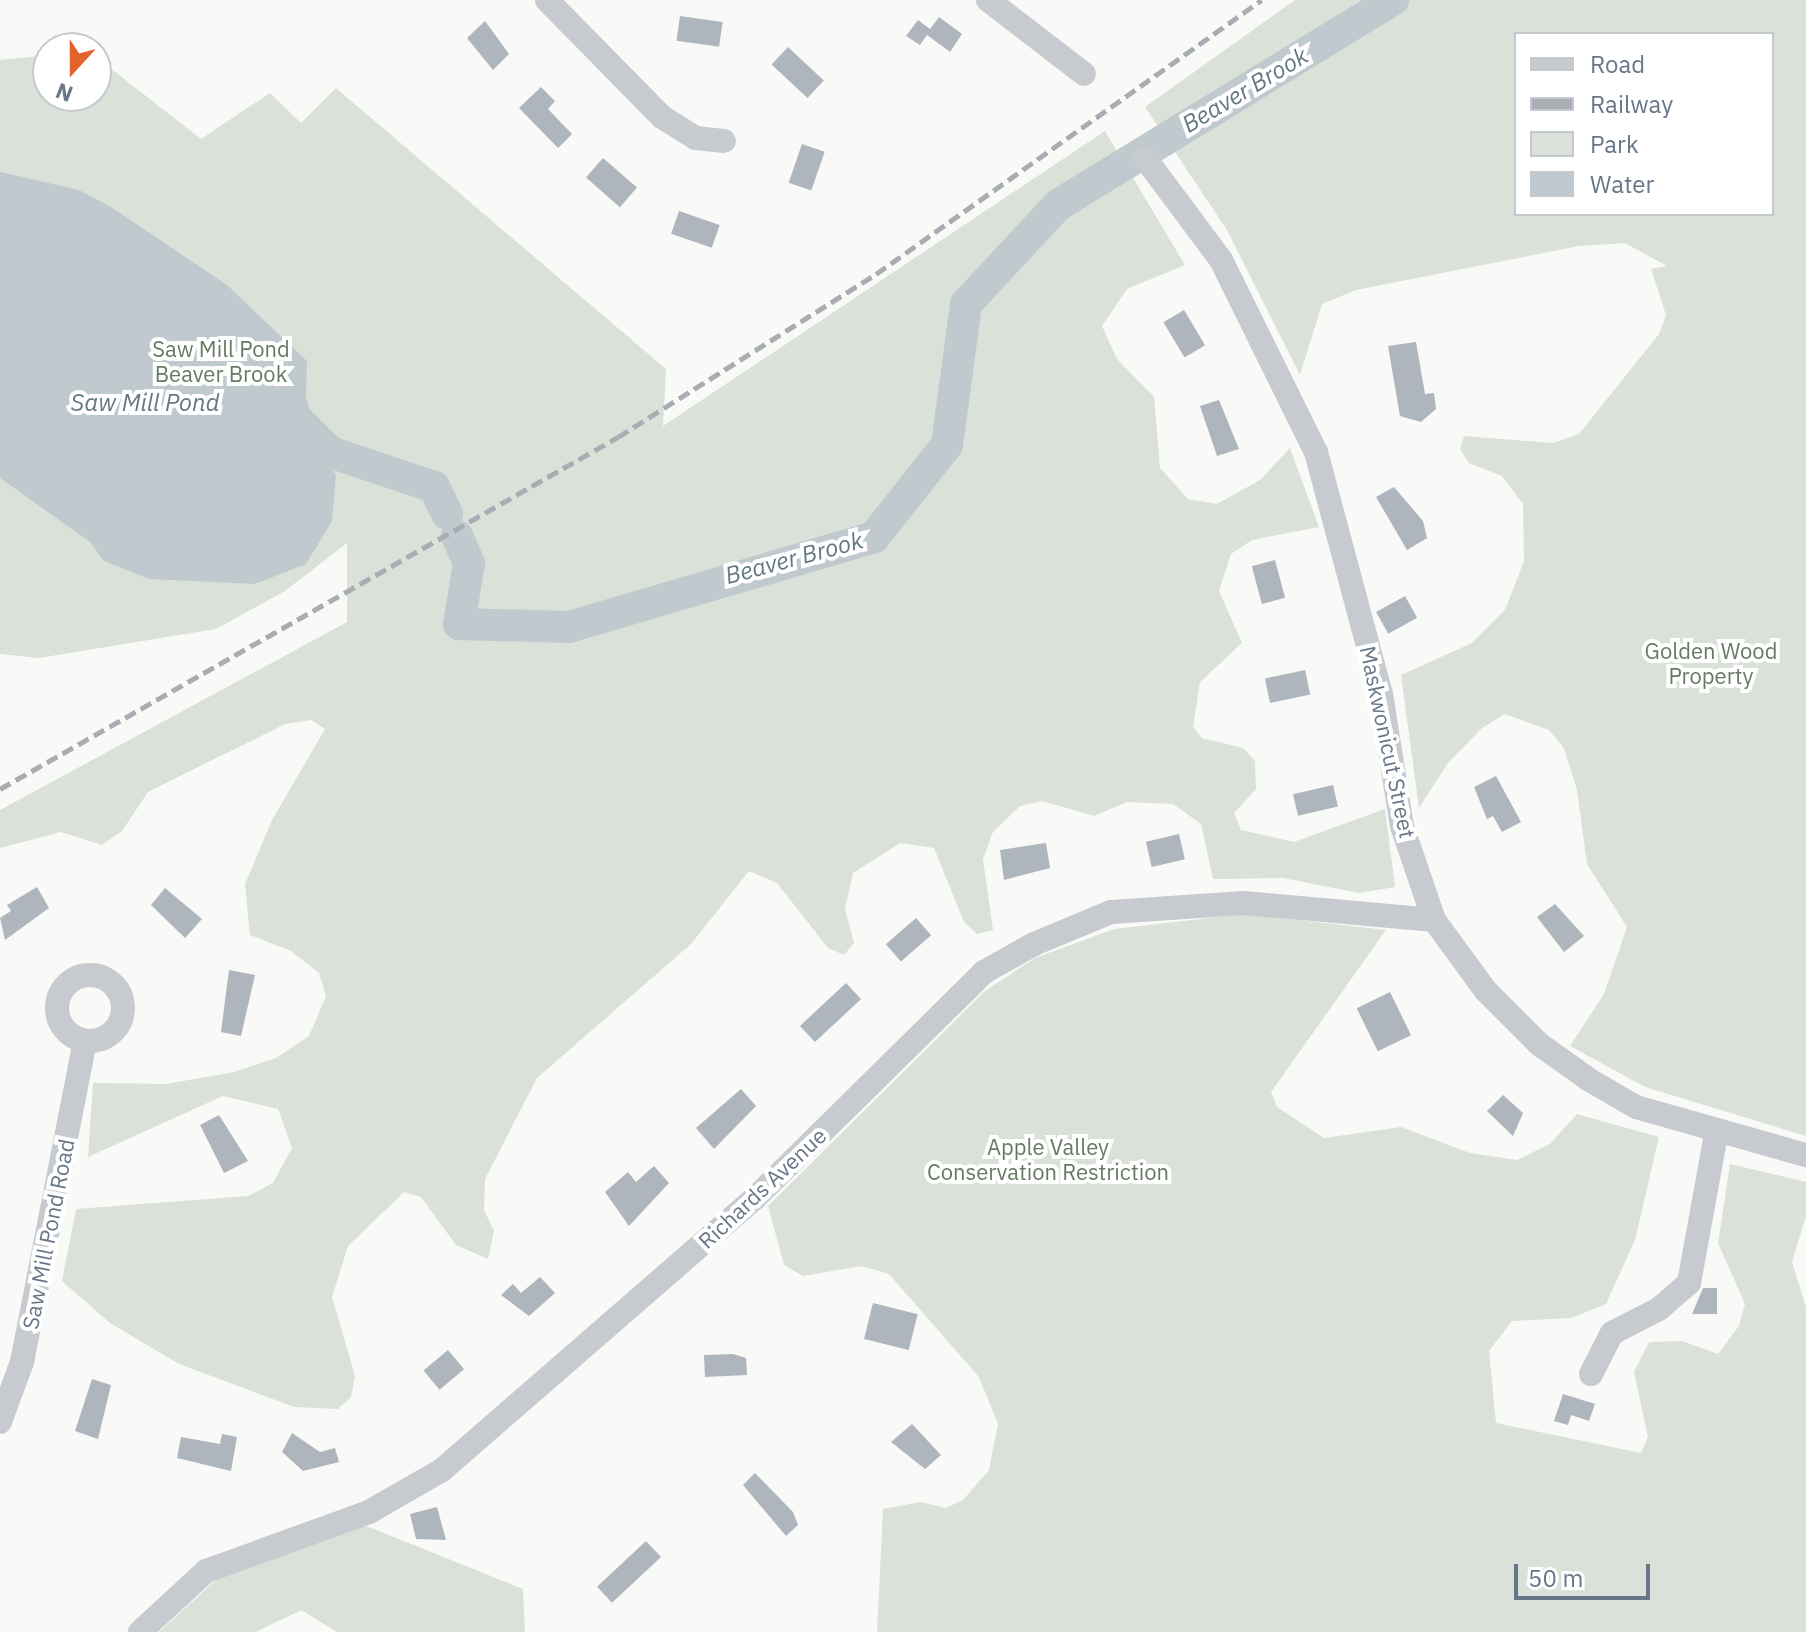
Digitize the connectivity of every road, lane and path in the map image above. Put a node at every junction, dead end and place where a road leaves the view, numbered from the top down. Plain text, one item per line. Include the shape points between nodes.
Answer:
1 (547, 0) edge
2 (988, 0) edge
3 (1084, 74) dead end
4 (724, 141) dead end
5 (1145, 158) dead end
6 (1434, 920) junction
7 (85, 1042) dead end
8 (1716, 1134) junction
9 (1806, 1155) edge
10 (1591, 1374) dead end
11 (0, 1422) edge
12 (140, 1632) edge

1 - 4 street via 662,117 695,138
2 - 3 street
5 - 6 street, Maskwonicut Street via 1236,285 1316,452 1381,694 1402,826
6 - 8 street, Maskwonicut Street via 1486,991 1539,1044 1636,1107
6 - 12 street, Richards Avenue via 1244,903 1111,912 1034,944 984,972 755,1198 442,1470 369,1512 206,1571
7 - 11 street, Saw Mill Pond Road via 22,1362
8 - 9 street, Maskwonicut Street
8 - 10 street via 1689,1283 1659,1309 1612,1333

